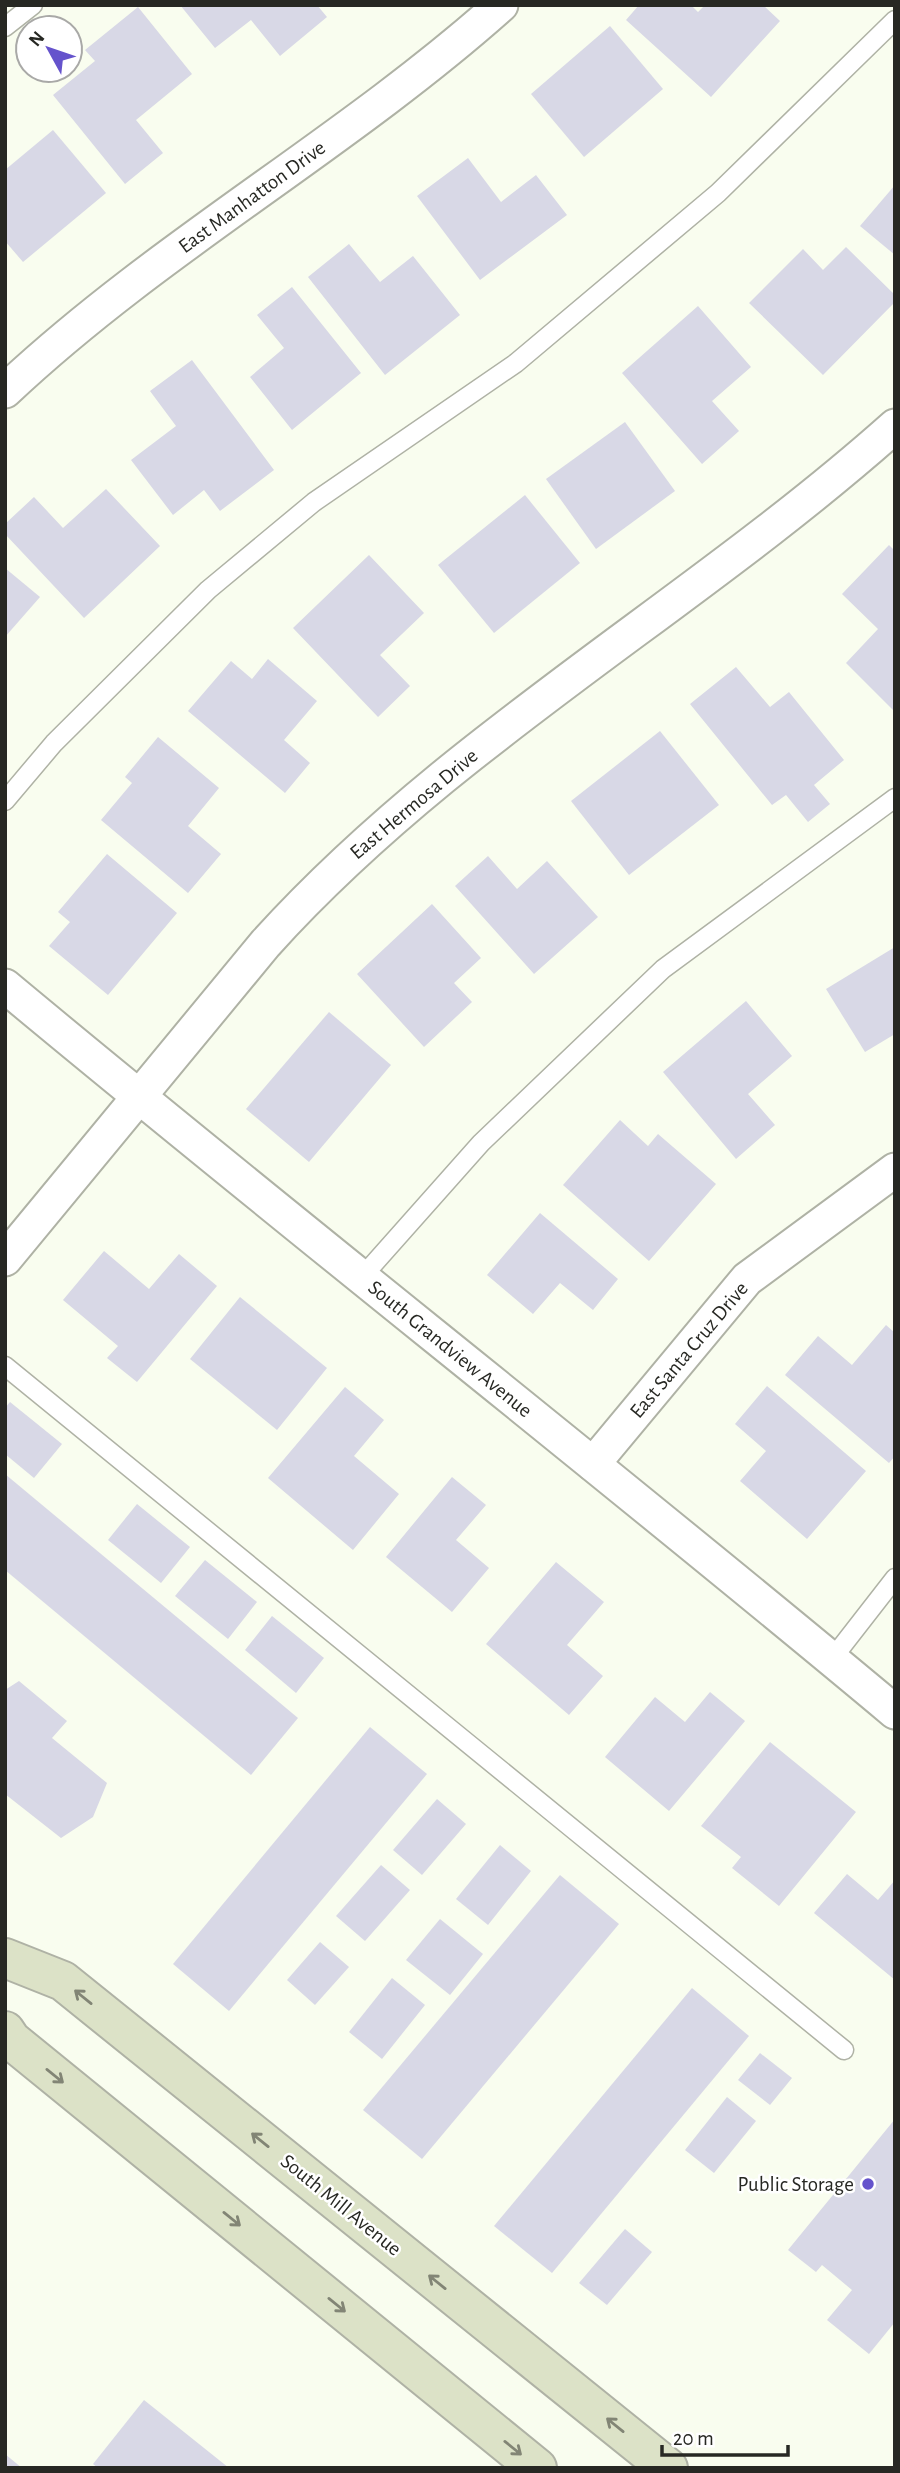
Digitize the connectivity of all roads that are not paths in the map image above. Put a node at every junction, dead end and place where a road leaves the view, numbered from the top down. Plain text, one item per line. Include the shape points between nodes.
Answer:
1 (33, 5) edge
2 (501, 5) edge
3 (895, 20) edge
4 (5, 27) edge
5 (5, 391) edge
6 (895, 426) edge
7 (895, 797) edge
8 (5, 801) edge
9 (5, 986) edge
10 (138, 1098) junction
11 (895, 1170) edge
12 (5, 1259) edge
13 (362, 1277) junction
14 (5, 1366) edge
15 (593, 1465) junction
16 (895, 1577) edge
17 (832, 1659) junction
18 (895, 1712) edge
19 (5, 1958) edge
20 (5, 2031) edge
21 (844, 2050) dead end
22 (537, 2468) edge
23 (668, 2468) edge

1 - 4 lane
2 - 5 street, East Manhatton Drive via 373,107 120,294
3 - 8 lane via 718,193 516,363 314,502 208,590 54,743
6 - 10 street, East Hermosa Drive via 721,566 462,762 354,853 265,944
7 - 13 lane via 663,969 481,1143
9 - 10 street, South Grandview Avenue
10 - 12 street, East Hermosa Drive
10 - 13 street, South Grandview Avenue
11 - 15 street, East Santa Cruz Drive via 747,1279
13 - 15 street, South Grandview Avenue
14 - 21 lane
15 - 17 street, South Grandview Avenue
16 - 17 lane
17 - 18 street, South Grandview Avenue
23 -> 19 main road, South Mill Avenue via 63,1980
20 -> 22 main road

